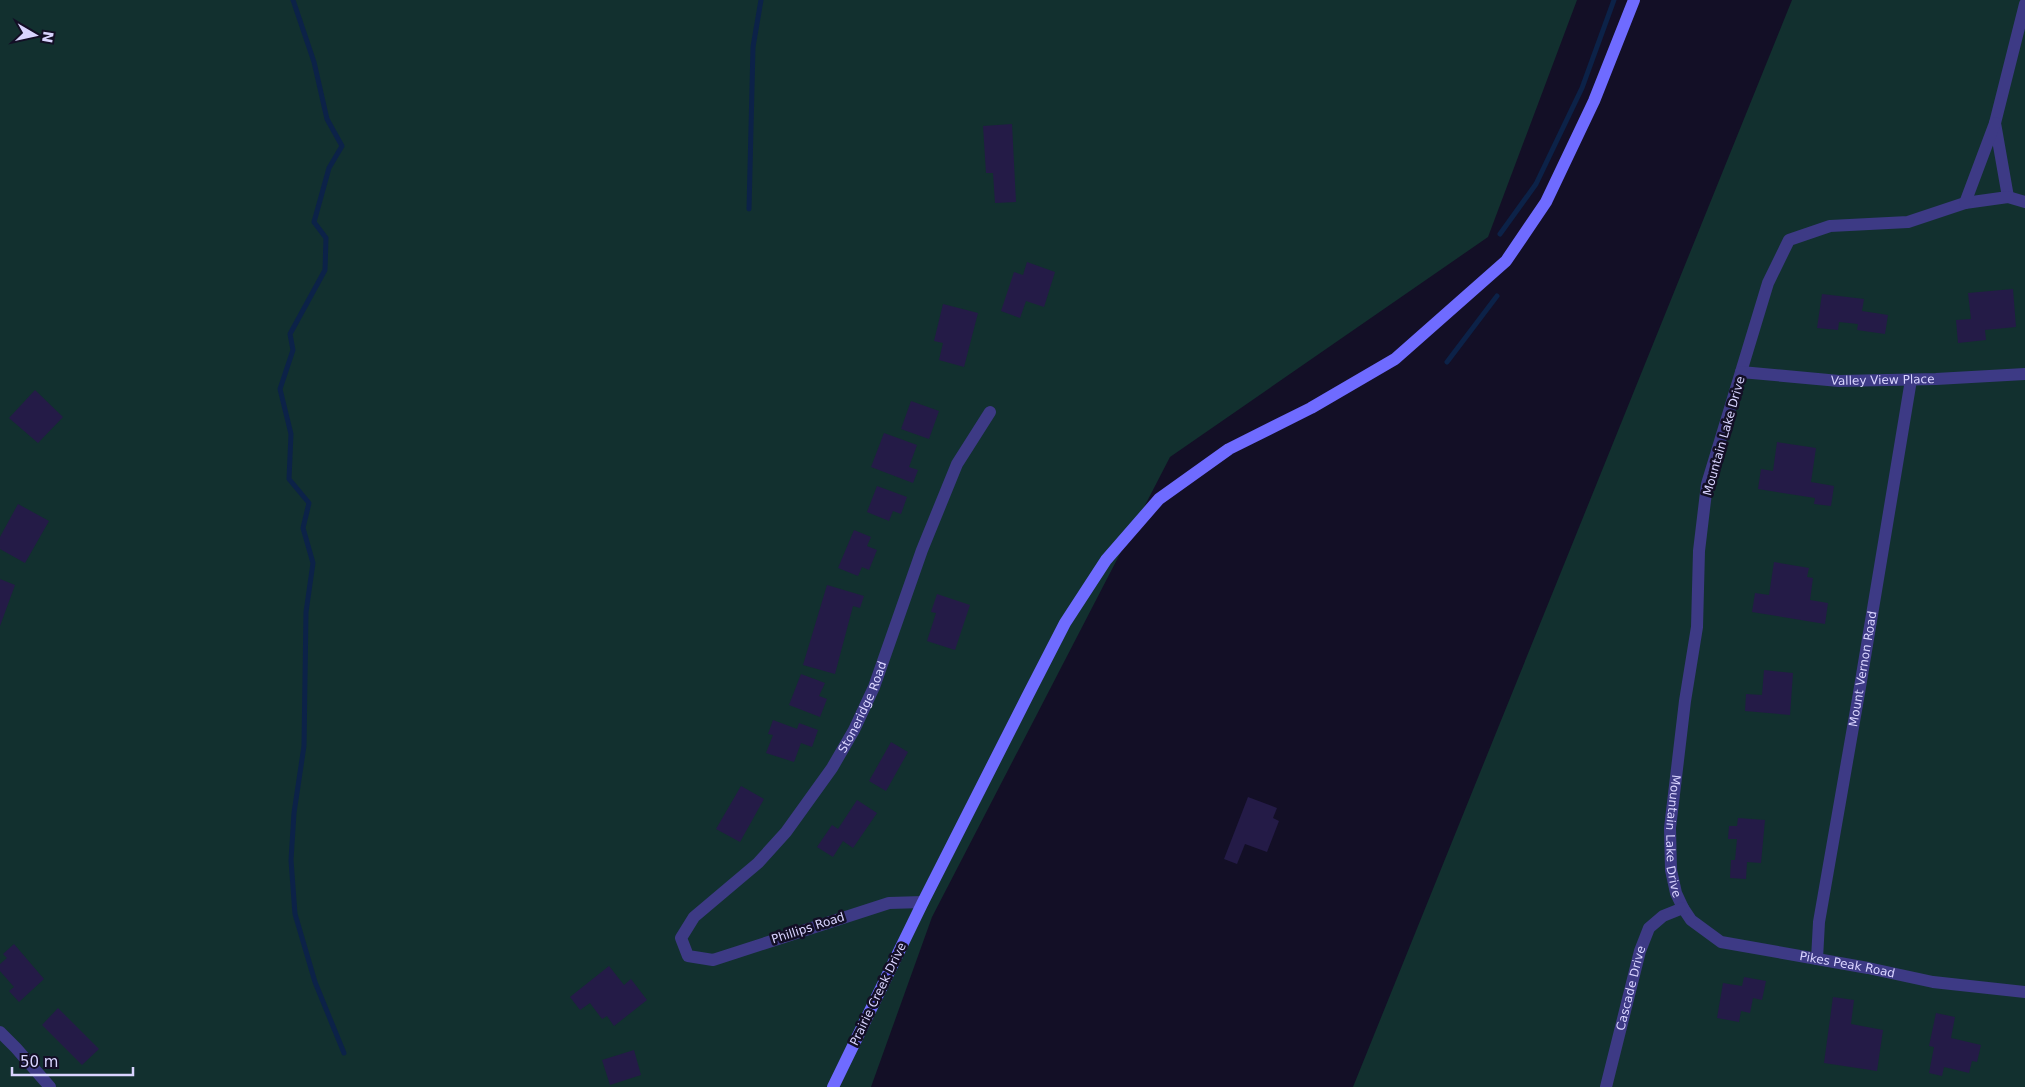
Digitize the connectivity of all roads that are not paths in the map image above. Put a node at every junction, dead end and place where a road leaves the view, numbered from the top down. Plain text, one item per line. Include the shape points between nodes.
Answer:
1 (1634, 0) edge
2 (2025, 4) edge
3 (1995, 123) junction
4 (2008, 197) junction
5 (2025, 202) edge
6 (1965, 203) junction
7 (1741, 372) junction
8 (2025, 374) edge
9 (1911, 380) junction
10 (990, 412) dead end
11 (923, 902) junction
12 (1683, 908) junction
13 (694, 957) joint
14 (1817, 959) junction
15 (2025, 992) edge
16 (0, 1032) edge
17 (50, 1087) edge
18 (833, 1087) edge
19 (1606, 1087) edge

1 - 11 main road, Prairie Creek Drive via 1594,101 1550,194 1506,261 1395,359 1311,408 1229,450 1158,499 1106,560 1065,624
2 - 3 street
3 - 4 street
3 - 6 street
4 - 5 street, Mountain Lake Drive
4 - 6 street, Mountain Lake Drive
6 - 7 street, Mountain Lake Drive via 1908,222 1830,226 1789,240 1768,283
7 - 9 street, Valley View Place via 1839,381
7 - 12 street, Mountain Lake Drive via 1707,484 1699,551 1697,627 1670,828 1671,870
8 - 9 street, Valley View Place
9 - 14 street, Mount Vernon Road via 1819,922
10 - 13 street, Stoneridge Road via 957,464 922,550 874,687 854,730 832,768 780,838 758,863 694,917 681,938 688,956
11 - 13 street, Phillips Road via 889,903 713,960
11 - 18 main road, Prairie Creek Drive
12 - 14 street, Pikes Peak Road via 1691,920 1721,942
12 - 19 street, Cascade Drive via 1662,916 1649,928 1640,951
14 - 15 street, Pikes Peak Road via 1933,982
16 - 17 street

